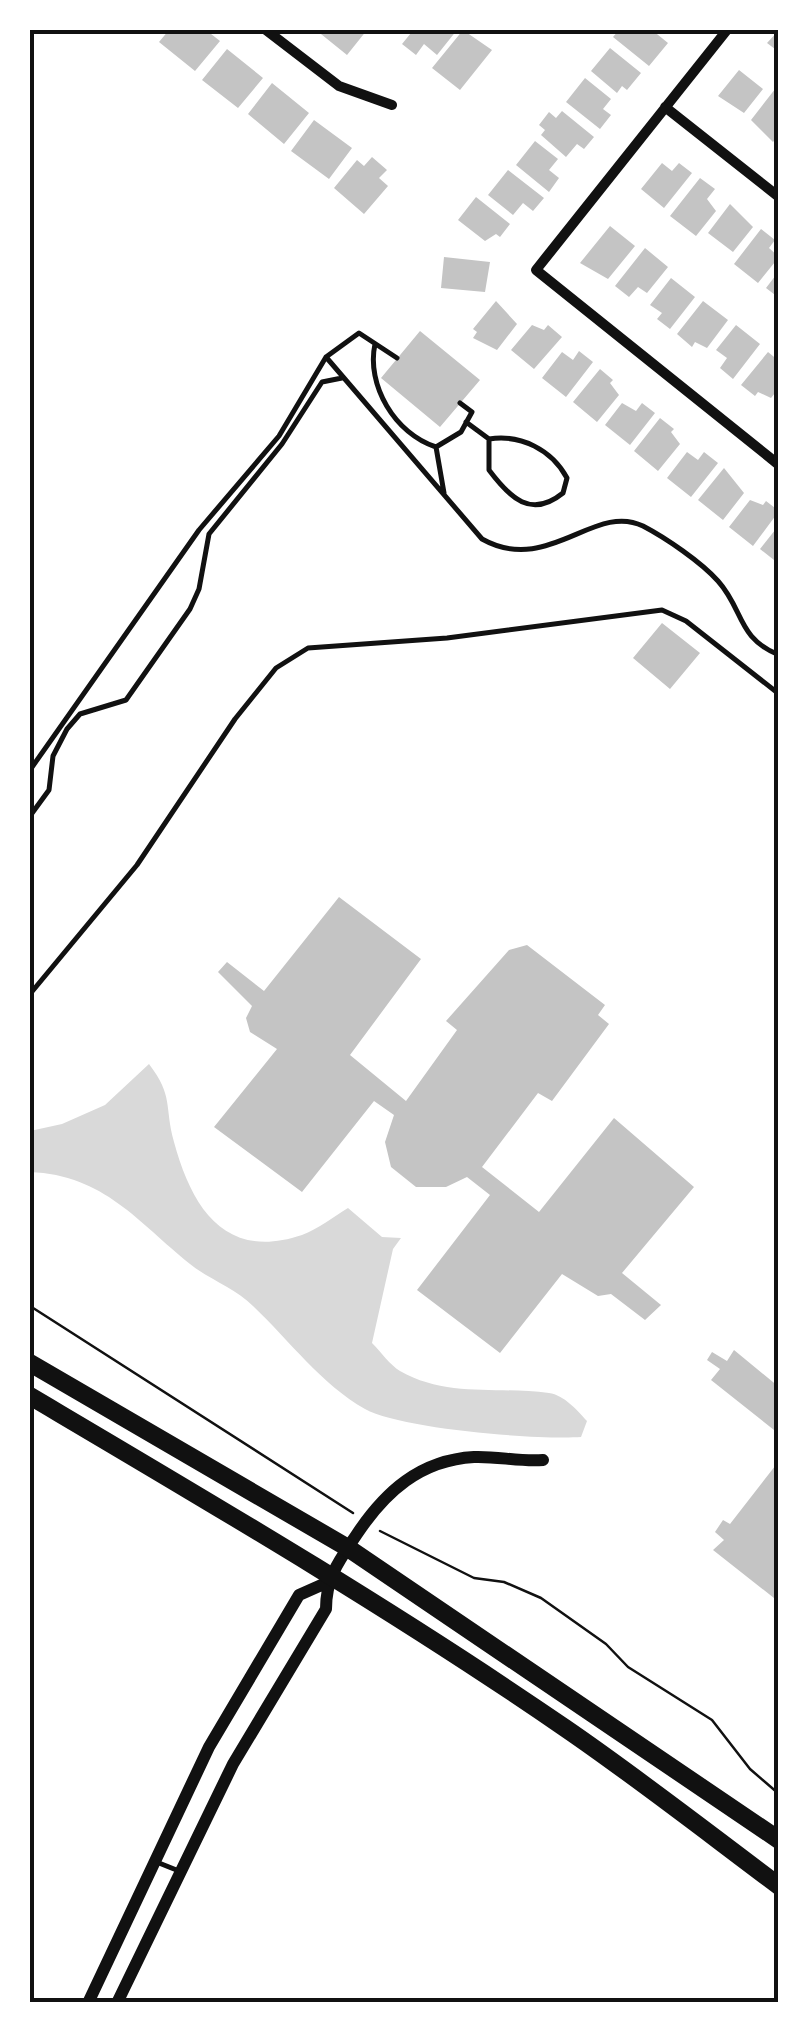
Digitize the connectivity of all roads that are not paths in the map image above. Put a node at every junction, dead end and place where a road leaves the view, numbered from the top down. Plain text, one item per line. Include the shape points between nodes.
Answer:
1 (267, 30) edge
2 (727, 30) edge
3 (392, 106) dead end
4 (666, 106) junction
5 (779, 197) edge
6 (374, 344) junction
7 (326, 357) junction
8 (397, 358) dead end
9 (342, 378) junction
10 (460, 403) dead end
11 (466, 422) junction
12 (489, 439) junction
13 (436, 447) junction
14 (779, 466) edge
15 (444, 495) junction
16 (779, 655) edge
17 (779, 694) edge
18 (30, 770) edge
19 (30, 816) edge
20 (30, 994) edge
21 (30, 1363) edge
22 (30, 1396) edge
23 (543, 1460) dead end
24 (348, 1548) junction
25 (328, 1579) junction
26 (779, 1840) edge
27 (154, 1860) junction
28 (179, 1871) junction
29 (779, 1886) edge
30 (88, 2003) edge
31 (117, 2003) edge

1 - 3 street via 339,86
2 - 4 street
4 - 5 street
4 - 14 street via 536,270
6 - 7 lane via 359,333
6 - 8 lane
6 - 13 lane via 370,366 384,403 416,441
7 - 9 lane
7 - 18 lane via 280,436 199,530
9 - 15 lane
9 - 19 lane via 322,382 209,534 190,609 126,700 80,714 67,729 53,756 49,790
10 - 11 lane via 472,412
11 - 12 lane
11 - 13 lane
12 - 12 lane via 488,470 522,505 536,508 564,493 567,478 544,451 504,437
13 - 15 lane
15 - 16 lane via 482,539 506,552 544,549 600,524 640,524 716,578 740,624 760,648
17 - 20 lane via 686,621 662,610 308,648 276,668 235,719 137,865
21 - 24 highway
22 - 25 highway
23 - 24 street via 472,1457 424,1469 375,1506
24 - 25 street
24 - 26 highway
25 - 27 street via 299,1595 209,1747
25 - 28 street via 326,1610 233,1764
25 - 29 highway via 562,1726
27 - 28 lane
27 - 30 street
28 - 31 street

